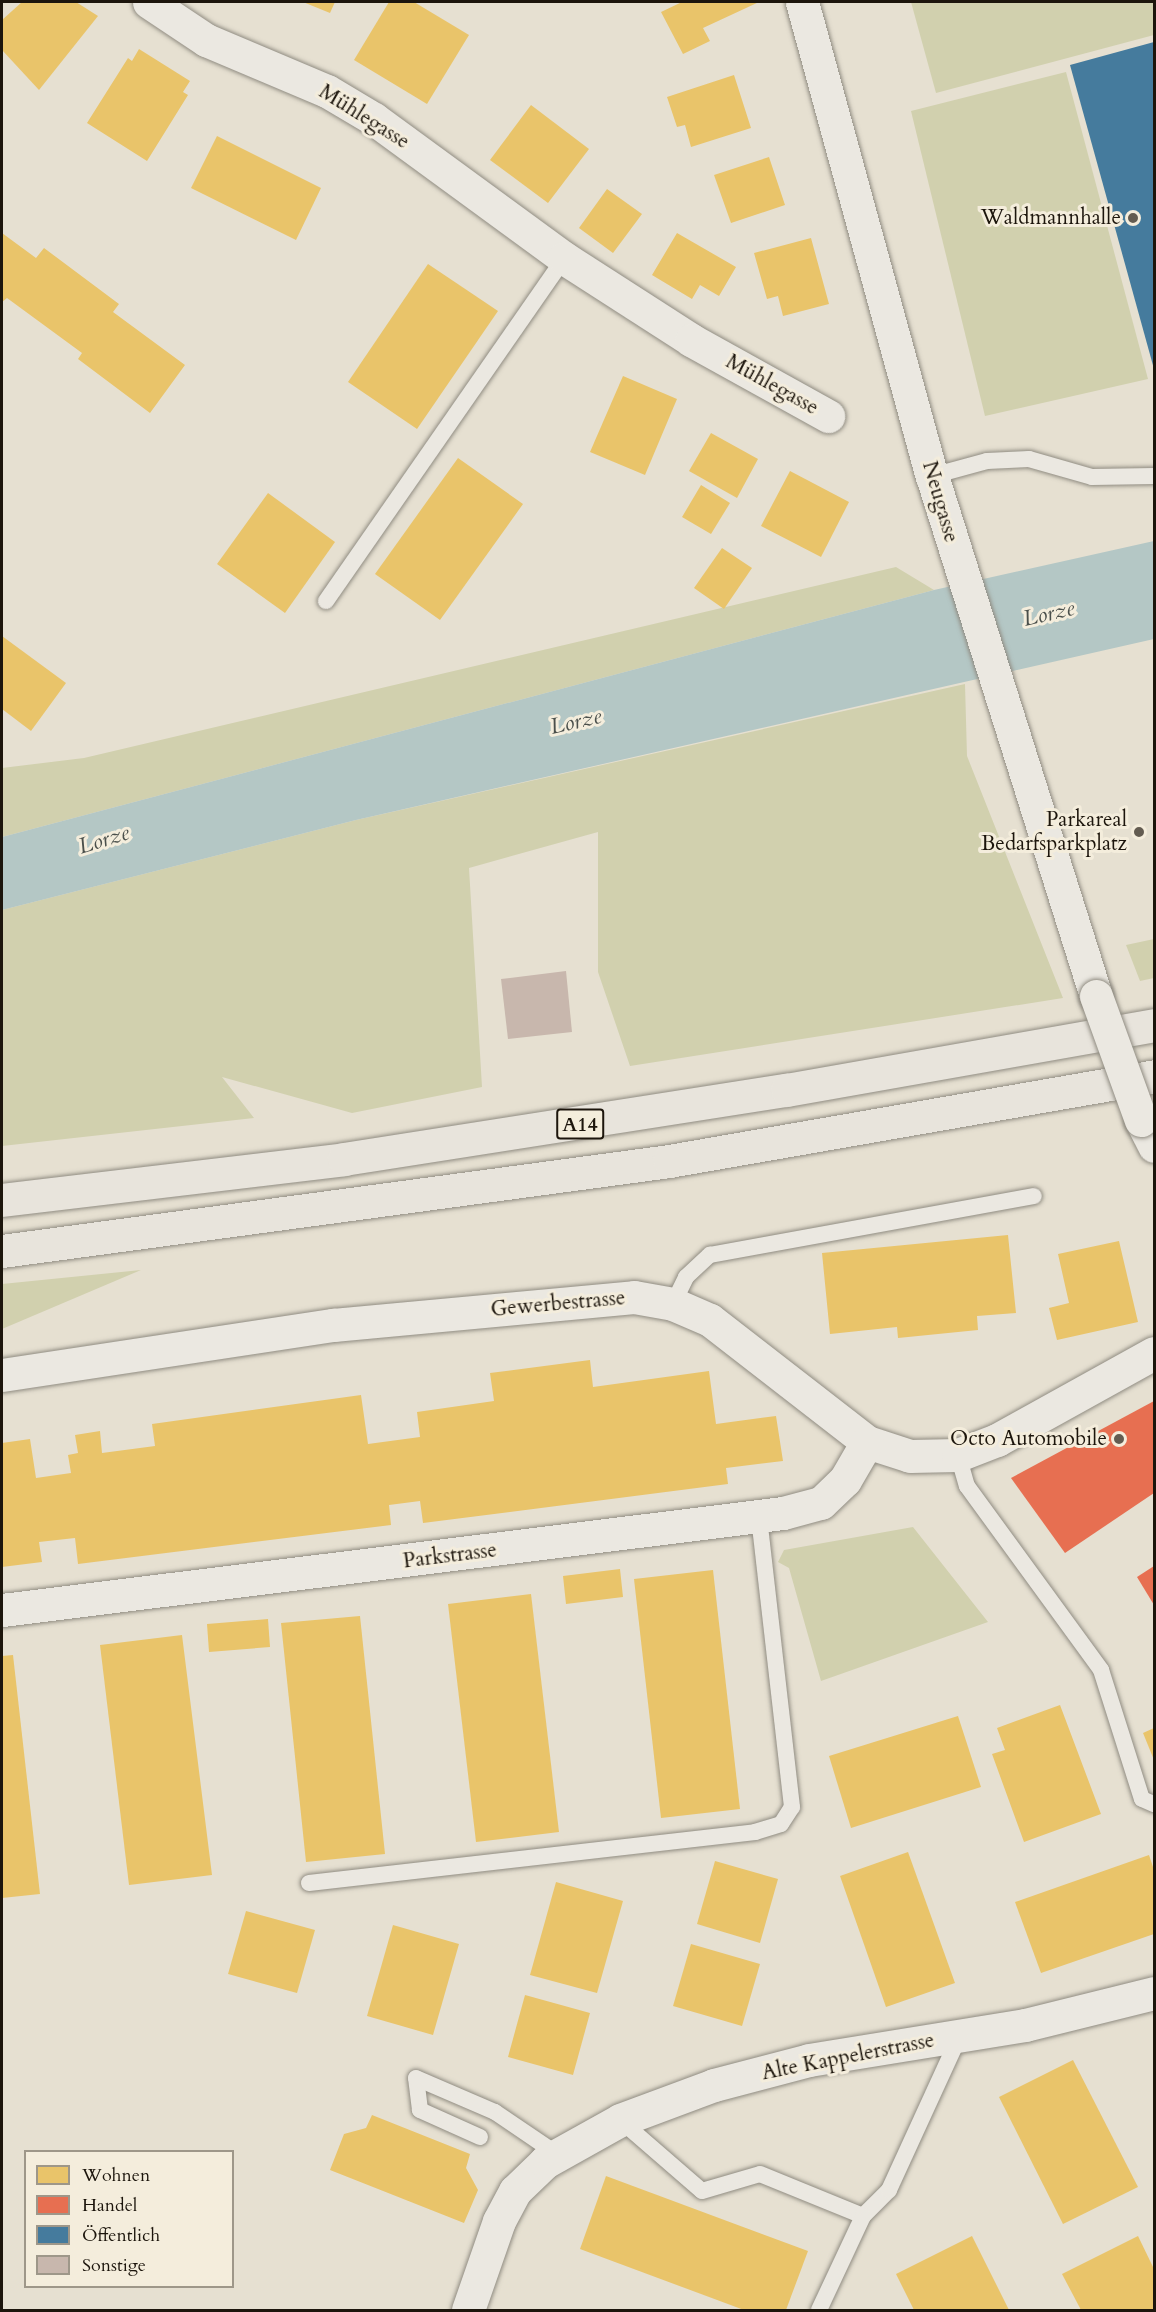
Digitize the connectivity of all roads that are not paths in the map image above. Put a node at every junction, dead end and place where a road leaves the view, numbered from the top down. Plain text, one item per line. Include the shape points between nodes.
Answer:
1 (149, 2) edge
2 (802, 2) edge
3 (564, 258) junction
4 (828, 416) dead end
5 (932, 476) junction
6 (1155, 476) edge
7 (326, 602) dead end
8 (1155, 1025) edge
9 (1155, 1076) edge
10 (1148, 1133) edge
11 (1034, 1196) dead end
12 (2, 1200) edge
13 (2, 1251) edge
14 (673, 1304) junction
15 (1155, 1353) edge
16 (2, 1375) edge
17 (867, 1442) junction
18 (958, 1455) junction
19 (759, 1516) junction
20 (2, 1610) edge
21 (1155, 1804) edge
22 (309, 1883) dead end
23 (1155, 1993) edge
24 (960, 2035) junction
25 (621, 2120) junction
26 (480, 2137) dead end
27 (557, 2154) junction
28 (863, 2216) junction
29 (468, 2310) edge
30 (819, 2310) edge

1 - 3 street, Mühlegasse via 206,40 327,92 374,118
2 - 5 street, Neugasse
3 - 4 street, Mühlegasse via 692,340
3 - 7 lane
5 - 6 lane via 987,461 1029,459 1092,477
5 - 10 street, Neugasse, bridge via 1096,996
8 - 12 highway, A14 via 787,1090 368,1156
9 - 13 highway, A14 via 669,1161
11 - 14 lane via 710,1255 686,1277
14 - 16 street, Gewerbestrasse via 634,1297 333,1325
14 - 17 street, Gewerbestrasse via 710,1320
15 - 18 street, Gewerbestrasse via 997,1440
17 - 18 street, Gewerbestrasse via 910,1456
17 - 19 street, Parkstrasse via 845,1480 821,1503
18 - 21 lane via 967,1486 1101,1670 1142,1799
19 - 20 street, Parkstrasse
19 - 22 lane via 792,1807 781,1824 755,1832
23 - 24 street, Alte Kappelerstrasse
24 - 25 street, Alte Kappelerstrasse via 808,2060 714,2085
24 - 28 lane via 889,2190
25 - 27 street, Alte Kappelerstrasse
25 - 28 lane via 702,2191 760,2174
26 - 27 lane via 420,2110 417,2078 495,2112
27 - 29 street, Alte Kappelerstrasse via 515,2191 499,2221
28 - 30 lane

